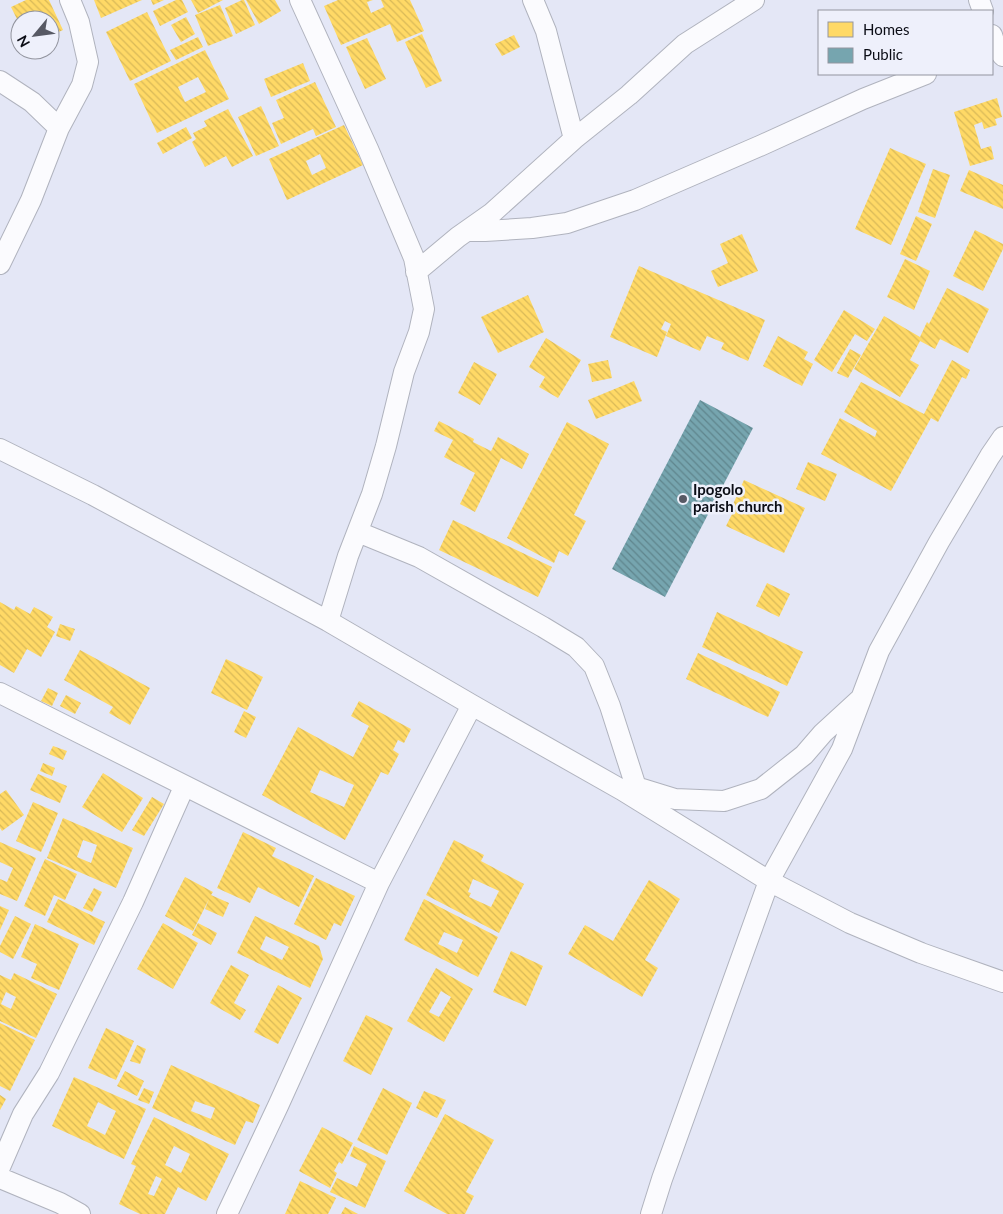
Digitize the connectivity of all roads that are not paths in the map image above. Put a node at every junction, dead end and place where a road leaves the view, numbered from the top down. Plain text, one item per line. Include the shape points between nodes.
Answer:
1 (70, 0) edge
2 (300, 0) edge
3 (533, 0) edge
4 (754, 0) edge
5 (923, 75) edge
6 (0, 81) edge
7 (60, 128) junction
8 (574, 139) junction
9 (467, 231) junction
10 (0, 264) edge
11 (416, 272) junction
12 (1003, 438) edge
13 (0, 449) edge
14 (996, 457) edge
15 (358, 532) junction
16 (328, 621) junction
17 (0, 693) edge
18 (862, 697) junction
19 (472, 705) junction
20 (184, 787) junction
21 (629, 788) junction
22 (769, 881) junction
23 (379, 883) junction
24 (1003, 982) edge
25 (0, 1167) edge
26 (0, 1178) edge
27 (80, 1214) edge
28 (227, 1214) edge
29 (651, 1214) edge

1 - 7 street via 79,22 88,62 82,85
2 - 11 street via 368,149 414,258
3 - 8 street via 546,31
4 - 8 street via 685,44
5 - 9 street via 618,206 567,223
6 - 7 street via 32,102
7 - 10 street via 31,200
8 - 9 street via 492,213
9 - 11 street
11 - 15 street via 424,309 419,332 404,372 386,446
12 - 14 street
13 - 16 street
14 - 18 street via 939,542 879,651
15 - 16 street
15 - 21 street via 419,558 576,647 594,666 610,706
16 - 19 street
17 - 20 street
18 - 21 street via 804,755 760,789 724,802 675,799
18 - 22 street via 842,748
19 - 21 street
19 - 23 street
20 - 23 street
20 - 25 street via 133,902 48,1073 23,1114
21 - 22 street
22 - 24 street via 850,923
22 - 29 street
23 - 28 street
26 - 27 street

